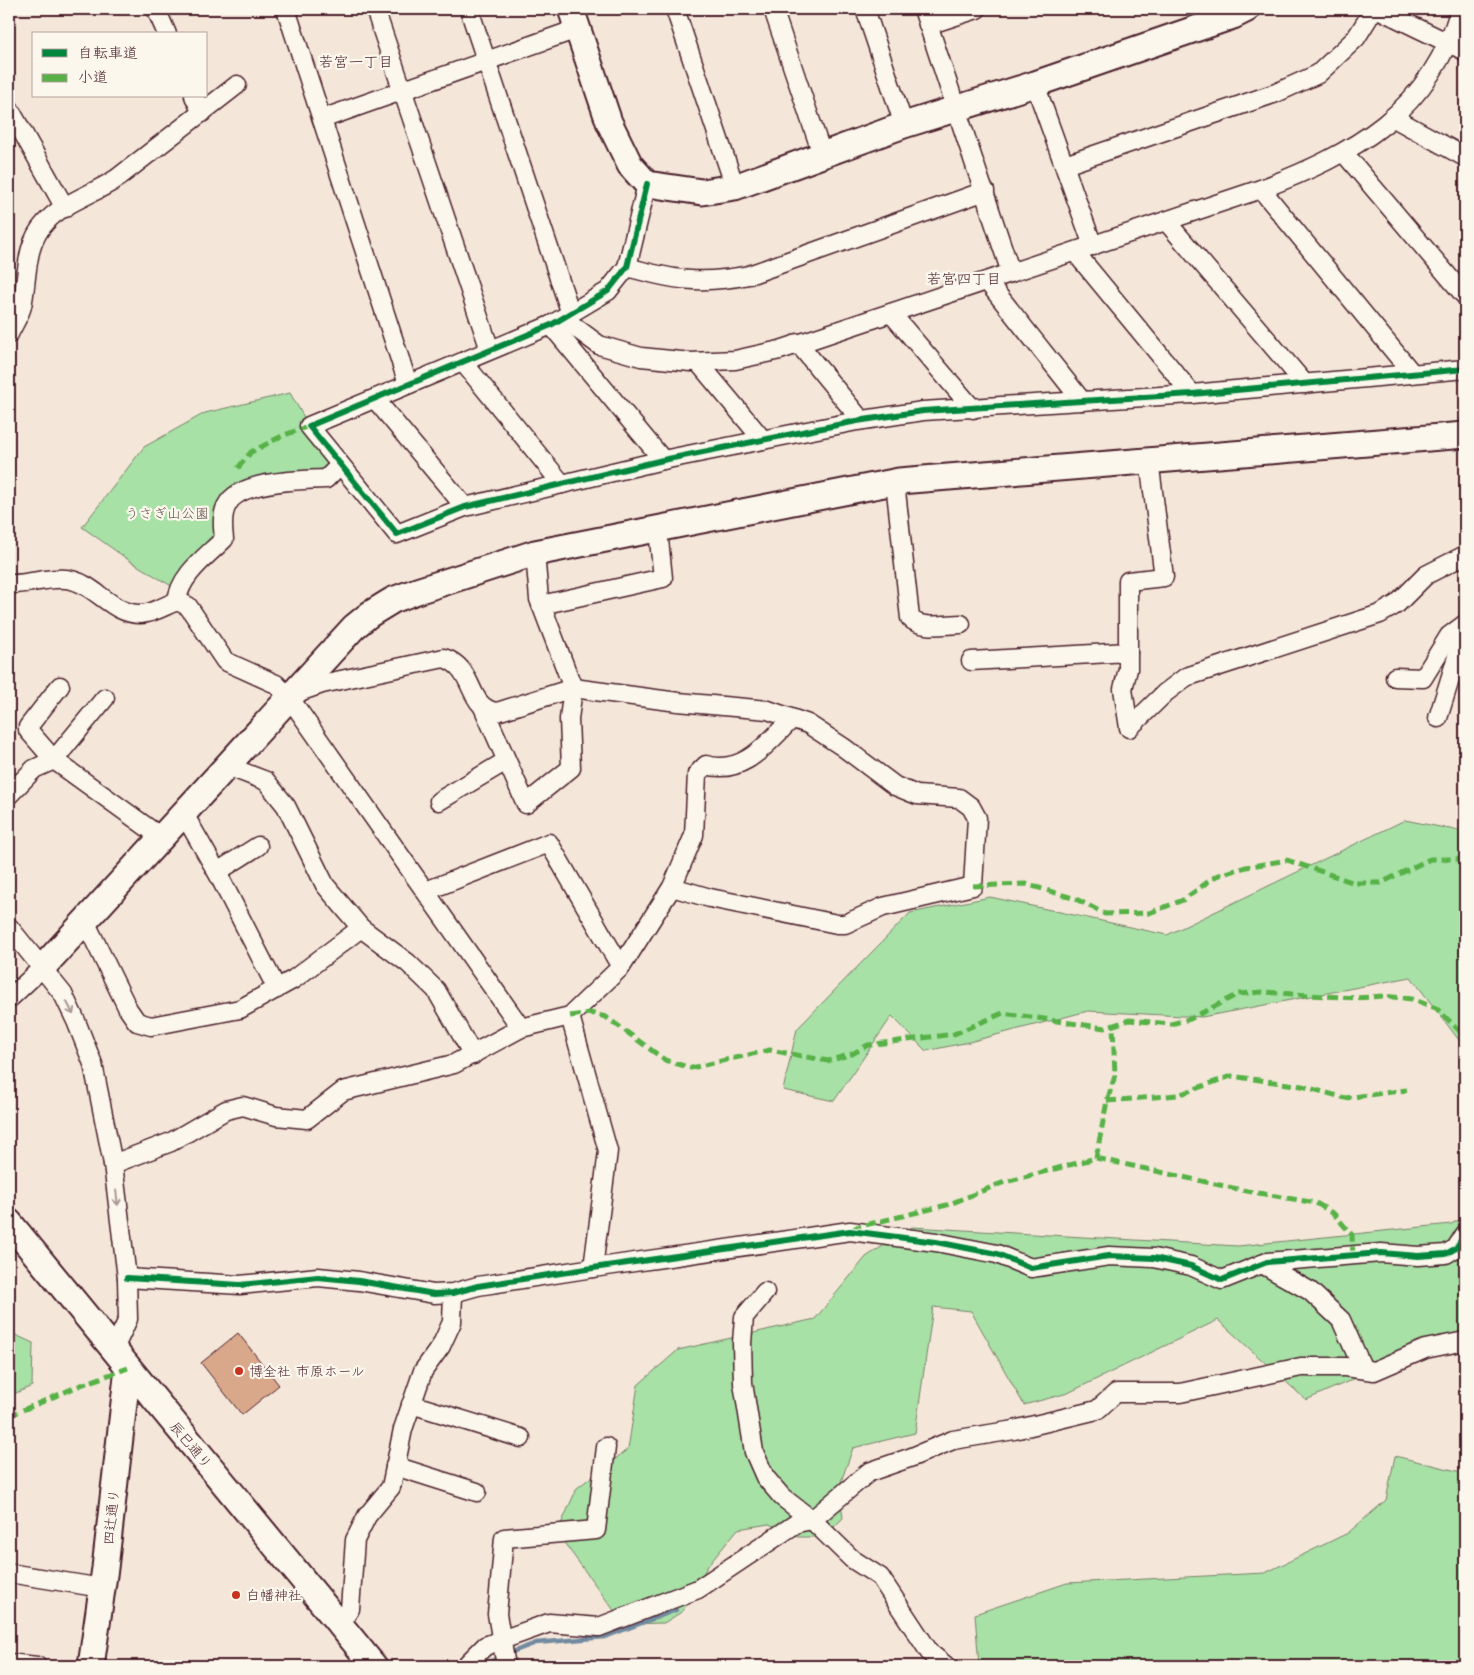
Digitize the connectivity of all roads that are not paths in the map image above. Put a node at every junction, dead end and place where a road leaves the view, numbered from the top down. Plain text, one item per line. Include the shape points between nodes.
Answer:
1 (156, 9) edge
2 (286, 9) edge
3 (375, 9) edge
4 (468, 9) edge
5 (675, 9) edge
6 (773, 9) edge
7 (864, 9) edge
8 (977, 9) edge
9 (1247, 9) edge
10 (1374, 9) edge
11 (1378, 9) edge
12 (1460, 9) edge
13 (926, 17) edge
14 (574, 19) edge
15 (166, 32) edge
16 (1447, 42) junction
17 (1465, 52) edge
18 (486, 61) junction
19 (1035, 84) junction
20 (237, 85) dead end
21 (402, 91) junction
22 (195, 98) edge
23 (9, 108) edge
24 (957, 108) junction
25 (202, 113) junction
26 (1394, 118) junction
27 (322, 119) junction
28 (904, 125) junction
29 (1344, 153) junction
30 (822, 154) junction
31 (1465, 157) edge
32 (1065, 165) junction
33 (648, 184) junction
34 (735, 187) junction
35 (1261, 190) junction
36 (984, 191) junction
37 (66, 208) junction
38 (1166, 221) junction
39 (1093, 246) junction
40 (1075, 252) junction
41 (627, 267) junction
42 (1011, 273) junction
43 (987, 282) junction
44 (1465, 296) edge
45 (892, 314) junction
46 (562, 319) junction
47 (9, 334) edge
48 (798, 343) junction
49 (490, 350) junction
50 (463, 362) junction
51 (698, 362) junction
52 (1465, 369) edge
53 (1411, 372) junction
54 (408, 384) junction
55 (1305, 384) junction
56 (1192, 394) junction
57 (375, 399) junction
58 (1082, 401) junction
59 (973, 409) junction
60 (860, 420) junction
61 (1465, 435) edge
62 (763, 440) junction
63 (663, 460) junction
64 (1149, 460) junction
65 (340, 465) junction
66 (895, 482) junction
67 (562, 484) junction
68 (465, 507) junction
69 (658, 530) junction
70 (535, 553) junction
71 (1465, 554) edge
72 (9, 584) edge
73 (177, 601) junction
74 (542, 605) junction
75 (961, 624) dead end
76 (1465, 624) edge
77 (1465, 631) edge
78 (1128, 652) junction
79 (971, 661) dead end
80 (1395, 677) dead end
81 (60, 686) dead end
82 (573, 688) junction
83 (289, 697) junction
84 (105, 698) dead end
85 (483, 708) junction
86 (1438, 718) dead end
87 (792, 719) junction
88 (54, 760) junction
89 (506, 761) junction
90 (227, 766) junction
91 (9, 794) edge
92 (439, 801) dead end
93 (184, 814) junction
94 (162, 838) junction
95 (258, 846) dead end
96 (217, 872) junction
97 (672, 887) junction
98 (426, 891) junction
99 (85, 921) junction
100 (9, 927) edge
101 (361, 928) junction
102 (43, 967) junction
103 (620, 967) junction
104 (277, 989) junction
105 (9, 999) edge
106 (570, 1016) junction
107 (521, 1028) junction
108 (473, 1055) junction
109 (113, 1164) junction
110 (9, 1222) edge
111 (1465, 1234) edge
112 (1262, 1264) junction
113 (593, 1268) junction
114 (127, 1278) junction
115 (765, 1292) dead end
116 (452, 1293) junction
117 (1465, 1341) edge
118 (121, 1358) junction
119 (1363, 1369) junction
120 (411, 1404) junction
121 (521, 1438) dead end
122 (606, 1447) dead end
123 (395, 1466) junction
124 (477, 1492) dead end
125 (812, 1520) junction
126 (9, 1573) edge
127 (102, 1588) junction
128 (340, 1625) junction
129 (500, 1640) junction
130 (9, 1663) edge
131 (37, 1666) edge
132 (90, 1666) edge
133 (374, 1666) edge
134 (465, 1666) edge
135 (506, 1666) edge
136 (946, 1666) edge

1 - 15 street
2 - 27 street
3 - 21 street
4 - 18 street
5 - 34 street
6 - 30 street
7 - 28 street
8 - 13 street
9 - 19 street
10 - 32 street via 1356,38 1318,74 1276,94
11 - 16 street
12 - 16 street
13 - 24 street
14 - 18 street
14 - 33 street via 609,122 630,165
16 - 17 street
16 - 26 street via 1436,66
18 - 21 street
18 - 46 street
19 - 24 street
19 - 32 street
20 - 25 street
21 - 27 street
21 - 49 street
22 - 25 street
23 - 37 street
24 - 28 street
24 - 36 street
25 - 37 street via 98,192 74,201
26 - 29 street
26 - 31 street
27 - 54 street
28 - 30 street
29 - 35 street
29 - 44 street
30 - 34 street
32 - 39 street
33 - 34 street via 702,192
33 - 41 street
35 - 38 street
35 - 53 street
36 - 41 street via 749,276 720,281 674,280
36 - 42 street
37 - 47 street via 44,223 32,244 22,307
38 - 39 street
38 - 55 street
39 - 40 street
40 - 42 street
40 - 56 street
41 - 46 street via 608,291
42 - 43 street
43 - 45 street
43 - 58 street
45 - 48 street
45 - 59 street
46 - 49 street
46 - 51 street via 599,345 641,357
46 - 63 street
48 - 51 street via 735,360
48 - 60 street
49 - 50 street
50 - 54 street
50 - 67 street
51 - 62 street
52 - 53 street
53 - 55 street
54 - 57 street
55 - 56 street
56 - 58 street
57 - 65 street via 309,426
57 - 68 street
58 - 59 street
59 - 60 street via 923,411
60 - 62 street
61 - 64 street
62 - 63 street
63 - 67 street
64 - 66 street
64 - 78 street via 1164,578 1128,581
65 - 68 street via 396,534
65 - 73 street via 326,479 283,481 242,491 227,504 223,521 224,539 191,571 178,590
66 - 69 street
66 - 75 street via 910,618 914,623 924,625
67 - 68 street
69 - 70 street
69 - 74 street via 663,578
70 - 74 street
70 - 83 street via 393,600 354,627
71 - 78 street via 1426,575 1398,604 1380,614 1186,678 1164,693 1129,728 1123,689
72 - 73 street via 65,579 84,583 119,608 143,614
73 - 83 street via 188,606 225,661 276,684
74 - 82 street
76 - 80 street via 1449,636 1423,678
77 - 86 street
78 - 79 street
81 - 88 street via 28,727
82 - 85 street via 497,712
82 - 87 street via 768,710
82 - 89 street via 569,719 571,768 526,804
83 - 85 street via 322,684 444,658 454,661 467,676
83 - 90 street
83 - 98 street
84 - 88 street
85 - 89 street
87 - 97 street via 745,762 719,769 706,765 697,774 694,835
87 - 97 street via 808,724 894,786 918,795 959,798 971,807 977,818 973,886 883,907 845,924 710,898
88 - 91 street via 34,769
88 - 94 street
89 - 92 street
90 - 93 street
90 - 101 street via 266,782 286,806 326,885
93 - 94 street
93 - 96 street
94 - 99 street
95 - 96 street
96 - 104 street
97 - 103 street
98 - 103 street via 549,843
98 - 107 street
99 - 102 street
99 - 104 street via 137,1022 151,1026 240,1009
100 - 102 street
101 - 104 street
101 - 108 street via 408,963 436,990
102 - 105 street
102 -> 109 street via 63,994 93,1064
103 - 106 street
106 - 107 street
106 - 113 street via 608,1151
107 - 108 street
108 - 109 street via 445,1067 343,1091 306,1119 276,1116 244,1106 226,1110 171,1142
109 -> 114 street
110 - 118 street, 辰巳通り
111 - 112 street via 1456,1248 1446,1254 1381,1254
112 - 113 street via 1222,1280 1192,1266 1154,1258 1109,1256 1031,1268 997,1254 850,1231
112 - 119 street via 1310,1291 1341,1320
113 - 116 street
114 - 116 street via 240,1286 318,1277 434,1294
114 - 118 street via 128,1320
115 - 125 street via 744,1317 742,1343 743,1383 754,1452 765,1477 782,1497
116 - 120 street via 452,1322 441,1346 422,1371
117 - 119 street via 1424,1349 1374,1371
118 - 127 street, 四辻通り
118 - 128 street, 辰巳通り
119 - 125 street via 1301,1367 1180,1393 1116,1393 1097,1410 1014,1430 953,1440 869,1472
120 - 121 street
120 - 123 street
122 - 129 street via 596,1530 504,1538 496,1614
123 - 124 street
123 - 128 street via 391,1487 367,1516 355,1540 350,1609
125 - 129 street via 797,1523 698,1589 599,1627 549,1623
125 - 136 street via 852,1559 880,1578 930,1653
126 - 127 street
127 - 132 street, 四辻通り
128 - 133 street, 辰巳通り
129 - 134 street via 485,1646
129 - 135 street
130 - 131 street

